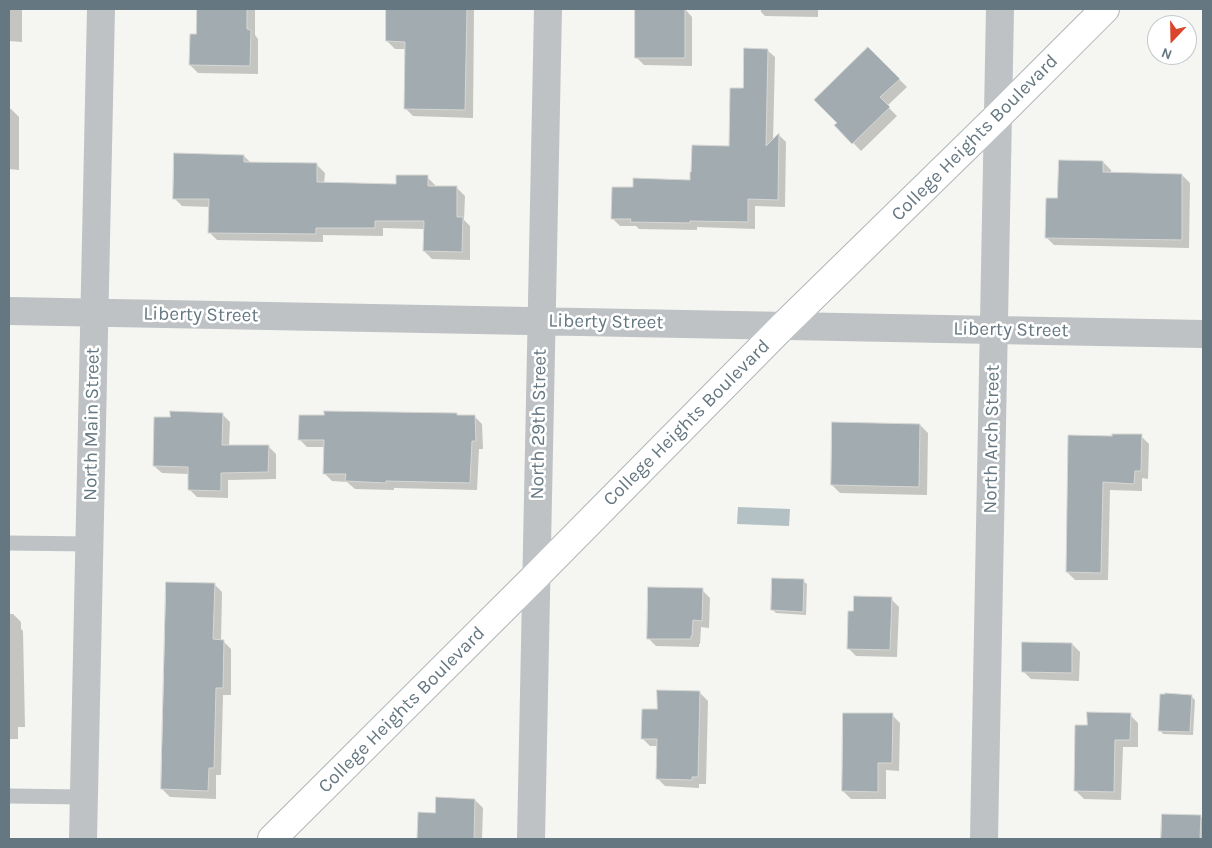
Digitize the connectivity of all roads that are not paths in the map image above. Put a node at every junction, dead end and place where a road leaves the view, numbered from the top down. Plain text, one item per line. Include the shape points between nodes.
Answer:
1 (100, 9) edge
2 (548, 9) edge
3 (1000, 9) edge
4 (1105, 9) edge
5 (998, 116) junction
6 (9, 311) edge
7 (94, 313) junction
8 (541, 321) junction
9 (783, 326) junction
10 (994, 330) junction
11 (1203, 334) edge
12 (9, 543) edge
13 (89, 544) junction
14 (536, 576) junction
15 (9, 796) edge
16 (84, 797) junction
17 (83, 839) edge
18 (272, 839) edge
19 (531, 839) edge
20 (984, 839) edge

1 - 7 street, North Main Street
2 - 8 street, North 29th Street
3 - 5 street, North Arch Street
4 - 5 street, College Heights Boulevard
5 - 9 street, College Heights Boulevard
5 - 10 street, North Arch Street
6 - 7 street, Liberty Street
7 - 8 street, Liberty Street
7 - 13 street, North Main Street
8 - 9 street, Liberty Street
8 - 14 street, North 29th Street
9 - 10 street, Liberty Street
9 - 14 street, College Heights Boulevard
10 - 11 street, Liberty Street
10 - 20 street, North Arch Street
12 - 13 lane
13 - 16 street, North Main Street
14 - 18 street, College Heights Boulevard
14 - 19 street, North 29th Street
15 - 16 lane
16 - 17 street, North Main Street

